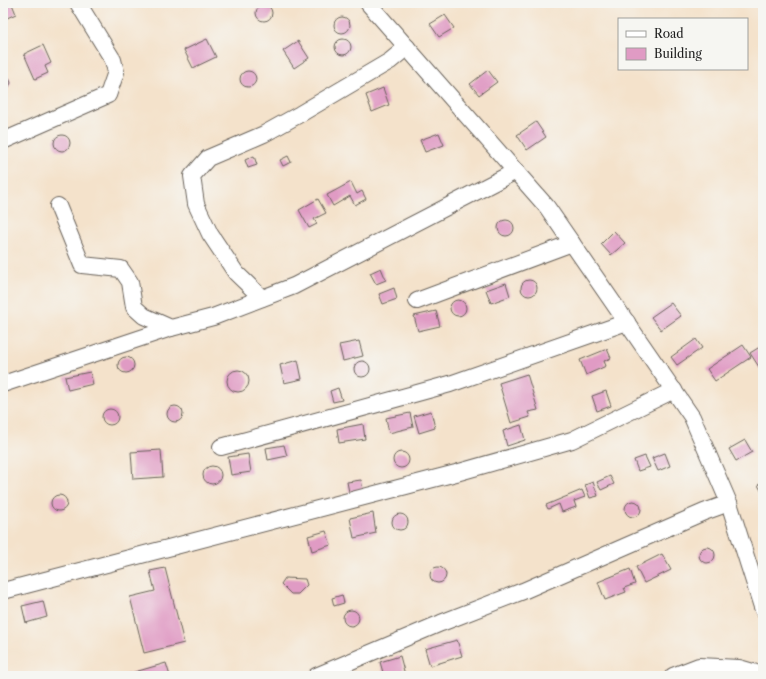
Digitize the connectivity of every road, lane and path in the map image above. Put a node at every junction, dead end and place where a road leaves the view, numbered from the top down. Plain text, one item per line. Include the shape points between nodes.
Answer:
1 (78, 3) edge
2 (368, 3) edge
3 (408, 47) junction
4 (3, 141) edge
5 (516, 171) junction
6 (58, 206) dead end
7 (572, 243) junction
8 (262, 298) junction
9 (417, 301) dead end
10 (627, 322) junction
11 (171, 328) junction
12 (3, 384) edge
13 (674, 390) junction
14 (221, 446) dead end
15 (730, 503) junction
16 (3, 590) edge
17 (763, 610) edge
18 (763, 675) edge
19 (316, 676) edge
20 (673, 676) edge

1 - 4 street via 113,60 116,72 108,95
2 - 3 street
3 - 5 street
3 - 8 street via 390,61 264,134 208,158 192,176 196,204 210,234 236,274
5 - 7 street via 547,207
5 - 8 street via 294,286
6 - 11 street via 82,265 121,269 130,282 134,307 144,316
7 - 9 street
7 - 10 street
8 - 11 street via 213,317
10 - 13 street
10 - 14 street via 450,384
11 - 12 street
13 - 15 street via 692,416
13 - 16 street via 572,440 456,473
15 - 17 street
15 - 19 street
18 - 20 street via 739,668 699,666

